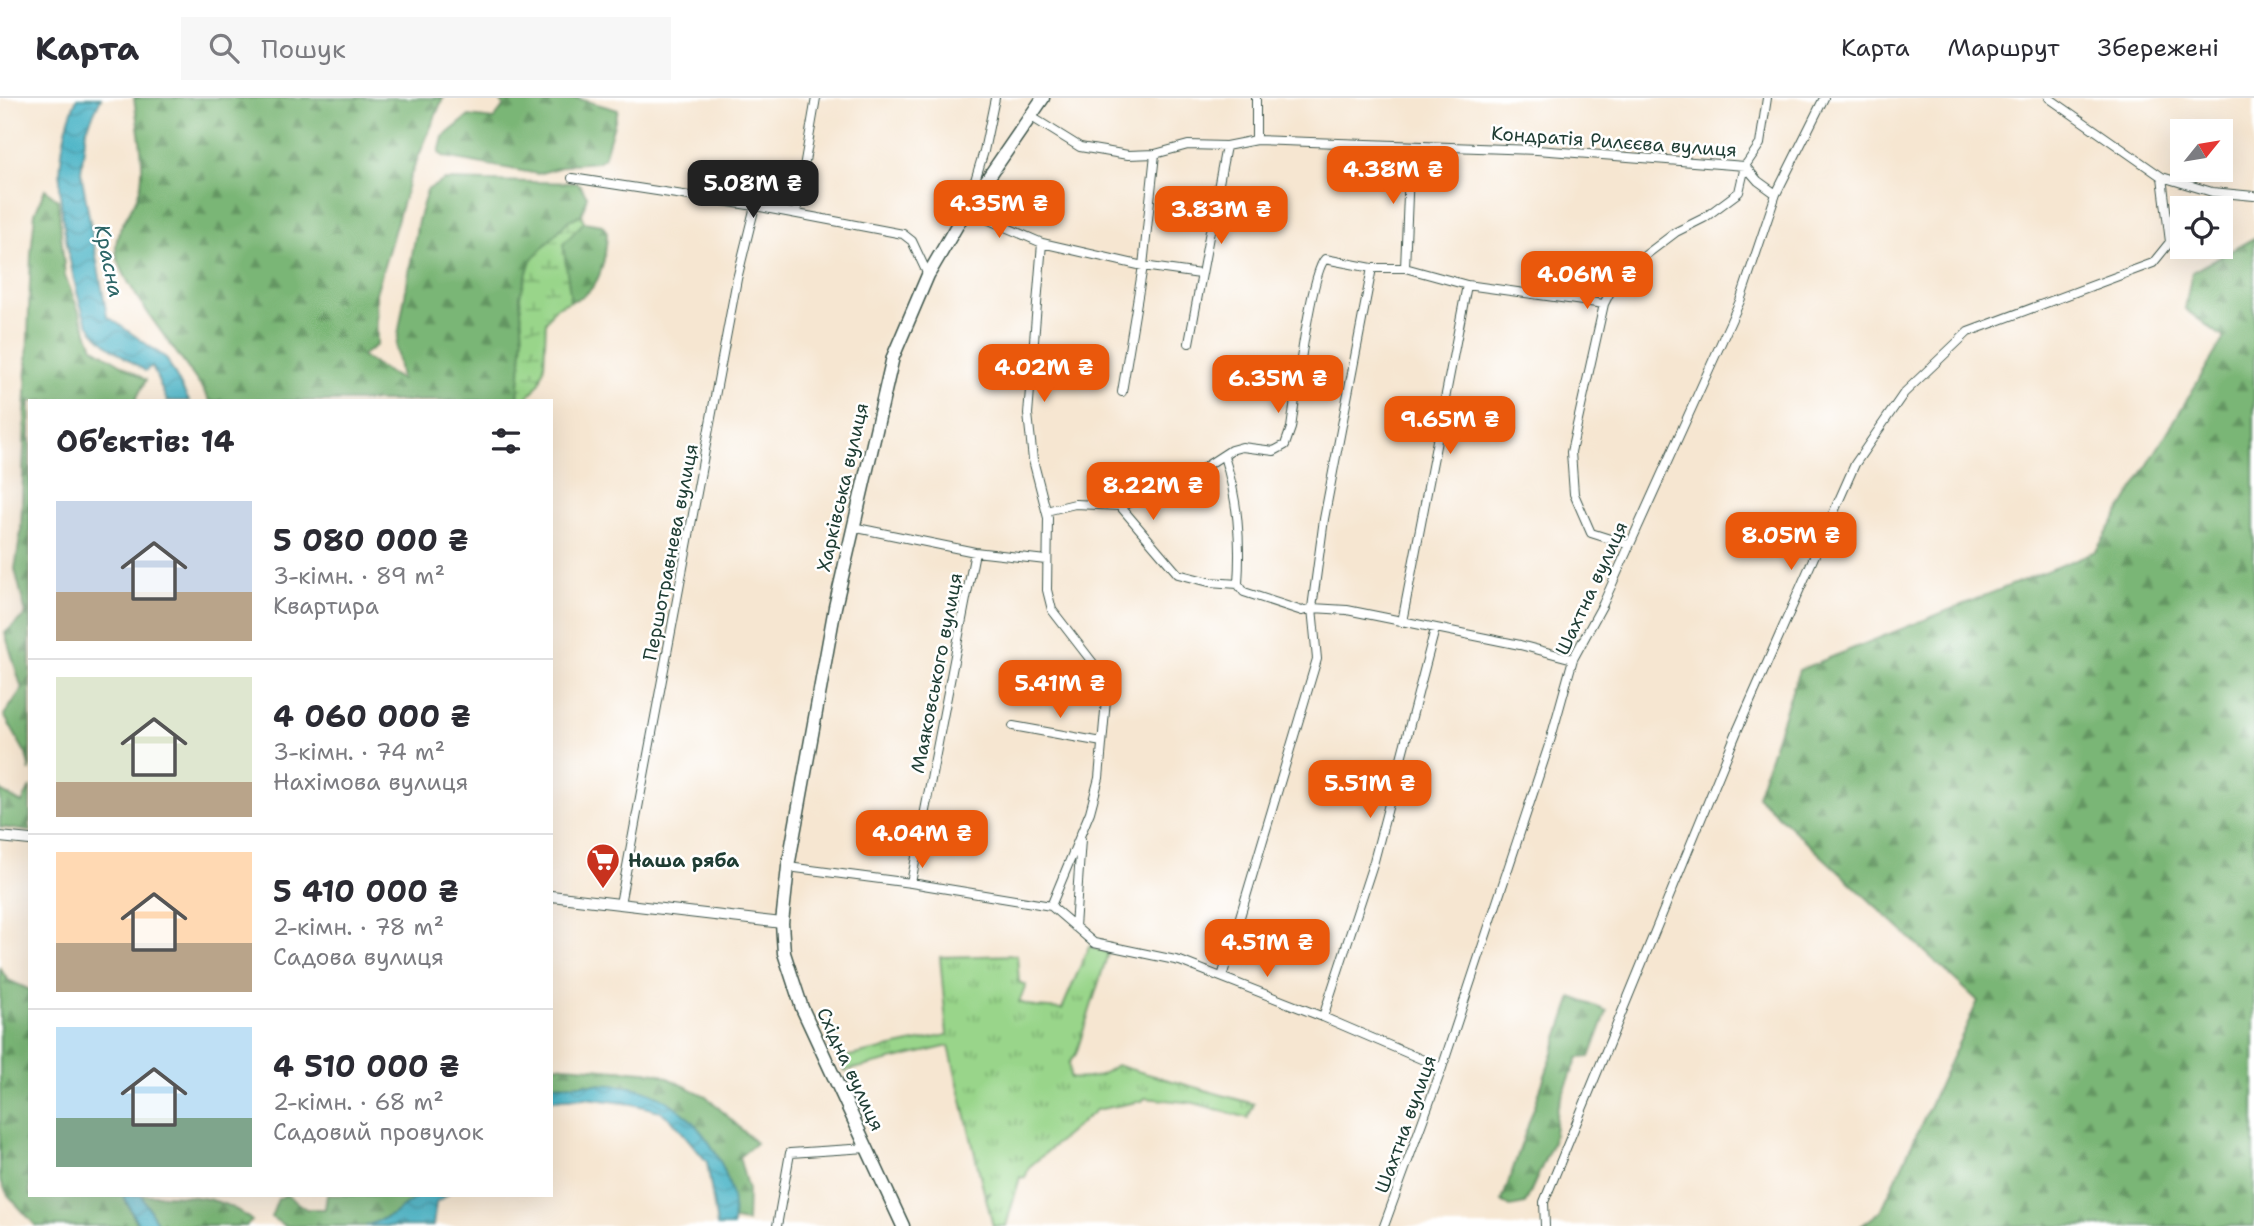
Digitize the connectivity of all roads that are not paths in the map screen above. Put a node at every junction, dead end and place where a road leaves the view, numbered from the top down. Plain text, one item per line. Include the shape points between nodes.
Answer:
1 (816, 98) edge
2 (995, 98) edge
3 (1043, 98) edge
4 (1256, 98) edge
5 (1767, 98) edge
6 (1824, 98) edge
7 (2049, 98) edge
8 (1030, 116) junction
9 (1256, 140) junction
10 (1226, 146) junction
11 (1410, 146) junction
12 (1155, 154) junction
13 (1745, 166) junction
14 (2162, 177) junction
15 (572, 178) dead end
16 (1776, 194) junction
17 (2254, 196) edge
18 (755, 206) junction
19 (966, 210) junction
20 (796, 213) junction
21 (1042, 243) junction
22 (1143, 266) junction
23 (1372, 268) junction
24 (1405, 268) junction
25 (1200, 274) junction
26 (928, 275) junction
27 (1466, 285) junction
28 (1604, 304) junction
29 (1189, 343) dead end
30 (1122, 392) dead end
31 (1224, 456) junction
32 (1119, 506) junction
33 (1046, 511) junction
34 (852, 527) junction
35 (1629, 545) junction
36 (975, 552) junction
37 (1046, 560) junction
38 (1241, 588) junction
39 (1312, 608) junction
40 (1402, 622) junction
41 (1435, 629) junction
42 (1573, 659) junction
43 (1013, 726) dead end
44 (1102, 742) junction
45 (1082, 833) junction
46 (0, 837) edge
47 (28, 840) edge
48 (788, 867) junction
49 (911, 883) junction
50 (553, 896) edge
51 (620, 904) junction
52 (1051, 905) junction
53 (782, 923) junction
54 (1075, 927) junction
55 (1222, 977) junction
56 (1323, 1017) junction
57 (1442, 1068) junction
58 (867, 1147) junction
59 (777, 1226) edge
60 (903, 1226) edge
61 (1384, 1226) edge
62 (1545, 1226) edge

1 - 20 street
2 - 19 street
3 - 8 main road, Харківська вулиця
4 - 9 street
5 - 13 street via 1760,144
6 - 16 street, Шахтна вулиця
7 - 14 street
8 - 12 street, Кондратія Рилєєва вулиця via 1080,147 1128,155
8 - 19 main road, Харківська вулиця
9 - 10 street, Кондратія Рилєєва вулиця
9 - 11 street, Кондратія Рилєєва вулиця
10 - 12 street, Кондратія Рилєєва вулиця via 1188,145
10 - 25 street
11 - 13 street, Кондратія Рилєєва вулиця
11 - 24 street
12 - 22 street
13 - 16 street, Кондратія Рилєєва вулиця
13 - 28 street via 1739,192 1618,276
14 - 17 street via 2212,192
14 - 62 street via 2170,242 2153,263 1968,332 1905,393 1855,464 1738,729 1544,1202
15 - 18 street
16 - 35 street, Шахтна вулиця via 1740,301
18 - 20 street
18 - 51 street, Першотравнева вулиця via 737,279
19 - 21 street
19 - 26 main road, Харківська вулиця
20 - 26 street via 903,234 912,241
21 - 22 street
21 - 33 street via 1028,414 1031,450
22 - 25 street
22 - 30 street
23 - 24 street
23 - 31 street via 1325,259 1320,264 1285,445 1274,451 1242,447
23 - 39 street via 1333,463
24 - 27 street
25 - 29 street
26 - 34 main road, Харківська вулиця via 893,357
27 - 28 street
27 - 40 street
28 - 35 street via 1570,452 1574,494 1591,533
31 - 32 street via 1177,485
31 - 38 street via 1241,541
32 - 33 street via 1075,504
32 - 38 street via 1178,574
33 - 37 street
34 - 36 street
34 - 48 main road, Харківська вулиця
35 - 42 street, Шахтна вулиця
36 - 37 street
36 - 49 street, Маяковського вулиця
37 - 44 street via 1052,610 1093,663 1106,700
38 - 39 street via 1302,611
39 - 40 street
39 - 55 street via 1317,659
40 - 41 street
41 - 42 street
41 - 56 street via 1374,861
42 - 57 street, Шахтна вулиця
43 - 44 street
44 - 45 street via 1099,778
45 - 52 street
45 - 54 street
46 - 47 street
48 - 49 street
48 - 53 main road, Харківська вулиця
49 - 52 street
50 - 51 street
51 - 53 street
52 - 54 street
53 - 58 main road, Східна вулиця via 784,953 802,1008
54 - 55 street via 1094,943 1180,961
55 - 56 street
56 - 57 street
57 - 61 street, Шахтна вулиця
58 - 59 street via 790,1153
58 - 60 main road, Східна вулиця

